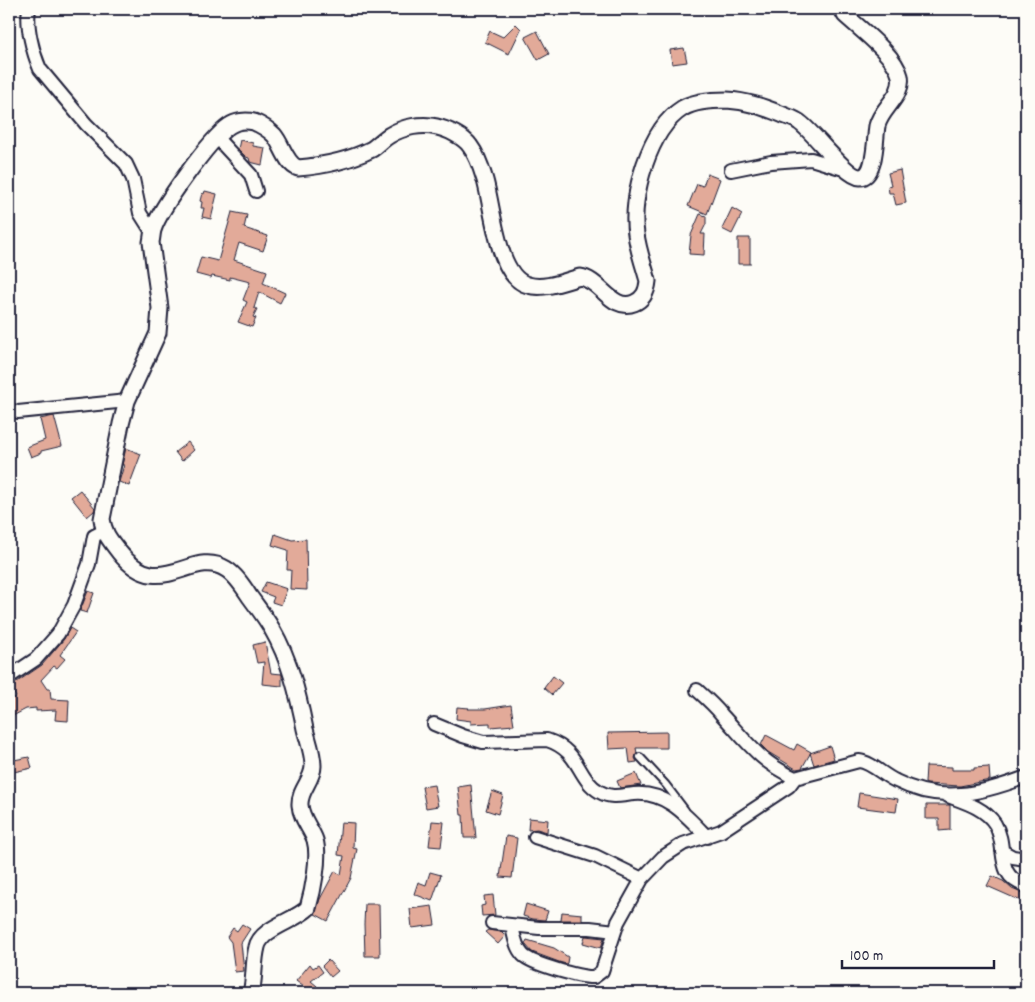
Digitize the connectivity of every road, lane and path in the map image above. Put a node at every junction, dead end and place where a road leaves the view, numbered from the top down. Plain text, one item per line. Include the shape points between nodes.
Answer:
1 (842, 9) edge
2 (27, 11) edge
3 (216, 137) junction
4 (731, 170) dead end
5 (849, 171) junction
6 (256, 191) dead end
7 (152, 232) junction
8 (127, 401) junction
9 (9, 410) edge
10 (104, 531) junction
11 (9, 677) edge
12 (697, 690) dead end
13 (434, 724) dead end
14 (640, 757) dead end
15 (1026, 777) edge
16 (795, 778) junction
17 (945, 795) junction
18 (688, 816) junction
19 (535, 837) dead end
20 (707, 837) junction
21 (1002, 852) junction
22 (1026, 859) edge
23 (642, 879) junction
24 (1026, 886) edge
25 (492, 922) dead end
26 (512, 926) junction
27 (615, 931) junction
28 (251, 993) edge

1 - 5 street via 888,56 900,77 898,92 878,125 872,164 861,177
2 - 7 street via 40,69 82,120 126,164 133,179 140,213
3 - 5 street via 237,122 254,122 274,135 298,168 346,159 373,148 402,129 416,126 448,131 470,145 484,176 504,256 521,282 545,286 585,277 609,297 627,304 638,302 648,288 634,213 641,178 651,144 661,128 683,108 694,103 726,100 754,103 799,122
3 - 6 street via 251,174
3 - 7 street via 178,187
4 - 5 street via 810,159
7 - 8 street via 160,320 158,333
8 - 9 street via 18,412
8 - 10 street via 104,502
10 - 11 street via 94,536 89,564 58,634 36,660
10 - 28 street via 130,564 143,572 166,574 209,563 228,570 272,628 289,664 312,754 312,771 300,805 315,839 316,861 307,910 270,931 258,943
12 - 16 street via 747,744 776,769
13 - 18 street via 483,742 547,740 557,743 572,755 586,778 602,793 610,797 658,796
14 - 18 lane via 680,802
15 - 17 street via 986,791
16 - 17 street via 859,761 869,763 884,776 908,787
16 - 20 street via 789,786 722,831
17 - 21 street via 985,813 994,823 1002,842
18 - 20 street
19 - 23 street via 595,856
20 - 23 street via 682,844 663,857
21 - 22 street
21 - 24 street via 1008,876
23 - 27 street
25 - 26 street
26 - 27 street
26 - 27 street via 518,948 526,958 588,978 602,971

